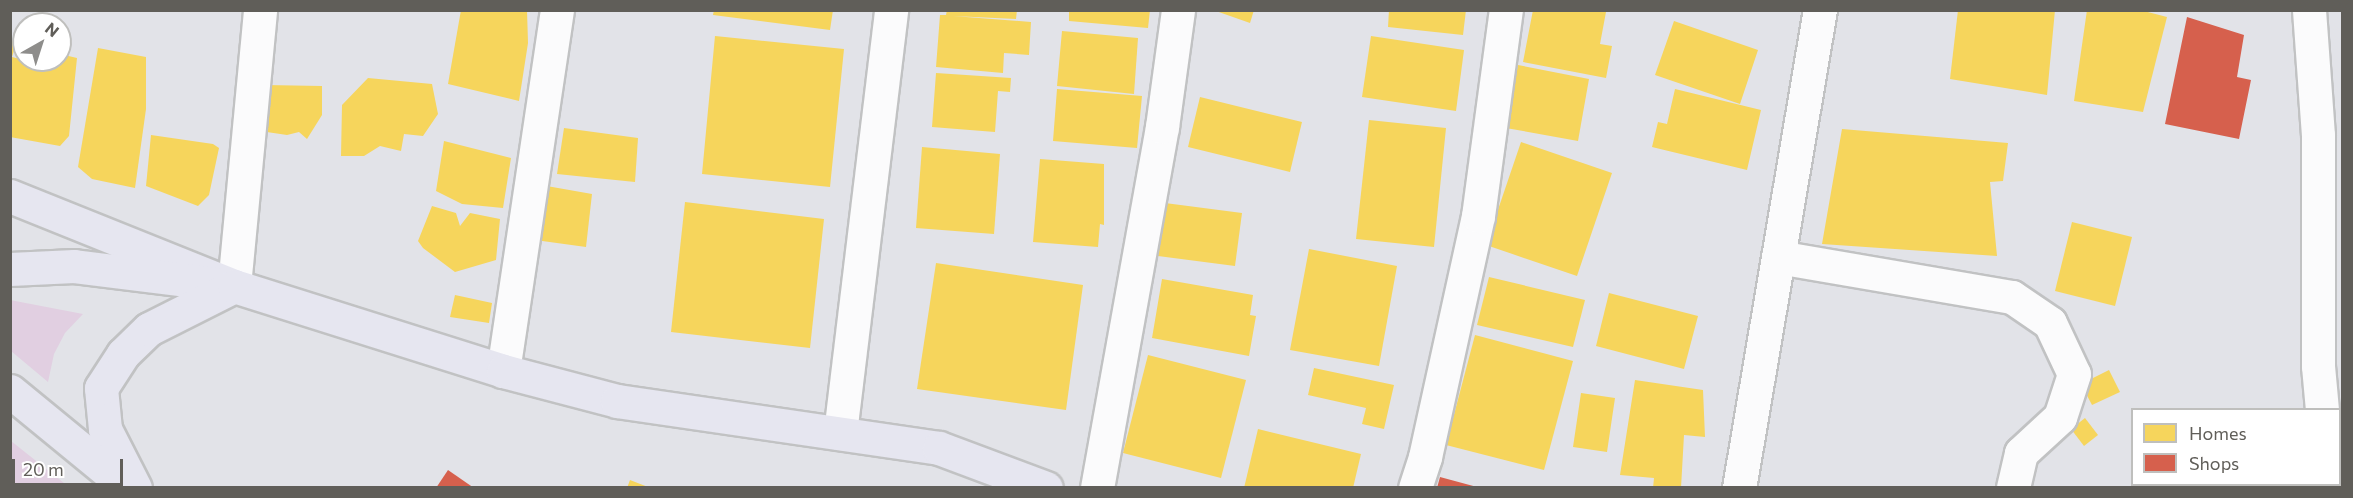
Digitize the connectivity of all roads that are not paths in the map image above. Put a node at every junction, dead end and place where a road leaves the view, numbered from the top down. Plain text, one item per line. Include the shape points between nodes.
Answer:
1 (260, 10) edge
2 (557, 10) edge
3 (891, 10) edge
4 (1178, 10) edge
5 (1506, 10) edge
6 (1820, 10) edge
7 (2309, 10) edge
8 (2330, 136) edge
9 (10, 196) edge
10 (1778, 257) junction
11 (10, 269) edge
12 (234, 286) junction
13 (503, 371) junction
14 (10, 392) edge
15 (2322, 408) edge
16 (840, 434) junction
17 (128, 488) edge
18 (135, 488) edge
19 (1046, 488) edge
20 (1097, 488) edge
21 (1415, 488) edge
22 (1739, 488) edge
23 (2013, 488) edge

1 - 12 street
2 - 13 street
3 - 16 street
4 - 20 street via 1162,127
5 - 21 street via 1478,216
6 - 10 street
7 - 8 street
8 - 15 street via 2318,366
9 - 12 main road
10 - 22 street
10 - 23 street via 2012,297 2050,323 2074,374 2060,417 2021,453
11 - 12 main road via 74,266
12 - 13 main road
12 - 18 main road via 149,329 123,354 101,388 105,429
13 - 16 main road via 617,400
14 - 17 main road
16 - 19 main road via 939,448

